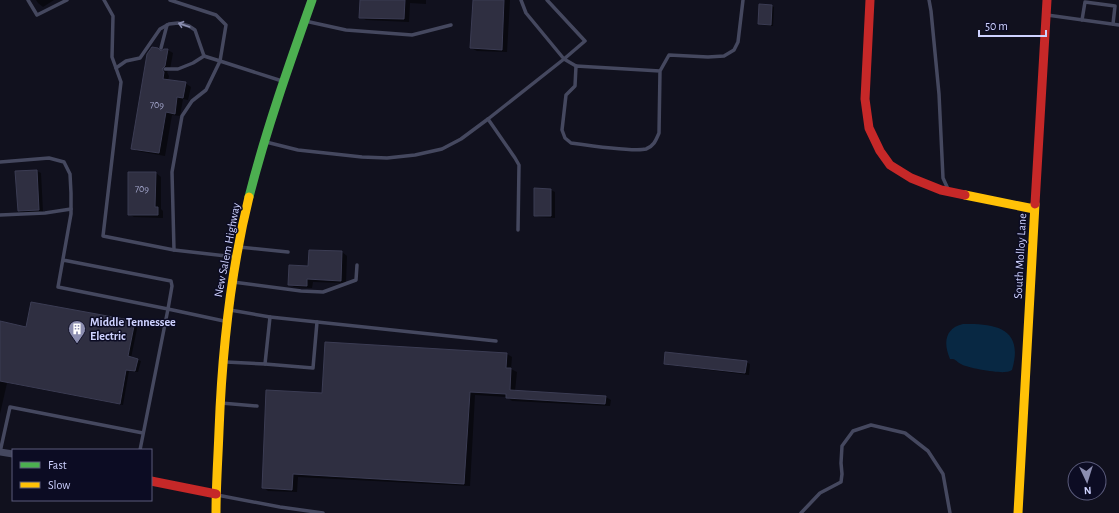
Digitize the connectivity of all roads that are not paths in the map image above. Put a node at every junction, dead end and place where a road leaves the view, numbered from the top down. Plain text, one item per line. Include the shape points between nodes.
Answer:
1 (28, 0) edge
2 (67, 0) edge
3 (104, 0) edge
4 (170, 0) edge
5 (312, 0) edge
6 (521, 0) edge
7 (547, 0) edge
8 (743, 0) edge
9 (870, 0) edge
10 (928, 0) edge
11 (1047, 0) edge
12 (1046, 15) junction
13 (1082, 20) junction
14 (304, 21) junction
15 (1113, 24) junction
16 (451, 25) dead end
17 (1119, 25) edge
18 (167, 26) junction
19 (161, 48) dead end
20 (204, 56) junction
21 (140, 58) junction
22 (146, 59) dead end
23 (564, 59) junction
24 (220, 61) junction
25 (576, 66) junction
26 (116, 68) junction
27 (165, 69) dead end
28 (660, 71) junction
29 (283, 81) junction
30 (488, 120) junction
31 (264, 141) junction
32 (0, 162) edge
33 (949, 192) junction
34 (1034, 209) junction
35 (71, 210) junction
36 (0, 215) edge
37 (518, 230) dead end
38 (238, 247) junction
39 (174, 250) junction
40 (288, 252) dead end
41 (236, 257) junction
42 (63, 260) junction
43 (357, 265) dead end
44 (232, 282) junction
45 (168, 309) junction
46 (228, 310) junction
47 (270, 316) junction
48 (226, 321) junction
49 (316, 322) junction
50 (496, 341) dead end
51 (222, 362) junction
52 (265, 364) junction
53 (220, 403) junction
54 (257, 406) dead end
55 (143, 434) junction
56 (140, 449) edge
57 (0, 452) edge
58 (12, 454) edge
59 (152, 481) edge
60 (216, 494) junction
61 (216, 513) edge
62 (323, 513) edge
63 (801, 513) edge
64 (950, 513) edge
65 (1018, 513) edge

1 - 2 lane via 37,15
3 - 26 lane via 113,16 112,57
4 - 24 lane via 216,15 226,25
5 - 14 street, New Salem Highway
6 - 23 lane via 526,13
7 - 23 lane via 584,41
8 - 28 lane via 738,42 734,50 724,56 669,55
9 - 33 street via 865,99 869,128 890,165 911,178
10 - 33 lane via 939,94 943,178
11 - 12 street, South Molloy Lane
12 - 13 lane
12 - 34 street, South Molloy Lane
13 - 15 lane
13 - 15 lane via 1085,2 1115,6
14 - 16 lane via 346,30 412,35
14 - 29 street, New Salem Highway
15 - 17 lane
18 - 19 lane
20 -> 18 lane via 195,30 178,23
18 - 21 lane via 160,29 152,38
20 - 24 lane
20 - 27 lane via 178,70
21 - 22 lane
21 - 26 lane via 126,61
23 - 25 lane
23 - 30 lane
24 - 29 lane
24 - 39 lane via 206,90 192,101 182,116 172,172
25 - 28 lane
25 - 28 lane via 575,86 566,95 562,130 565,138 572,143 630,149 645,149 655,142 659,133
26 - 39 lane via 121,82 103,236
29 - 31 street, New Salem Highway
30 - 31 lane via 442,150 387,158 298,150
30 - 37 lane via 519,165
31 - 38 street, New Salem Highway
32 - 35 lane via 49,158 64,162 70,174
33 - 34 street
34 - 65 street, South Molloy Lane
35 - 36 lane
35 - 42 lane
38 - 40 lane
38 - 41 street, New Salem Highway
39 - 41 lane
41 - 44 street, New Salem Highway
42 - 45 lane via 171,281
42 - 45 lane via 58,286
43 - 44 lane via 356,280 323,292
44 - 46 street, New Salem Highway
45 - 48 lane
45 - 55 lane
46 - 47 lane
46 - 48 street, New Salem Highway
47 - 49 lane
47 - 52 lane
48 - 51 street, New Salem Highway
49 - 50 lane
49 - 52 lane via 313,368
51 - 52 lane
51 - 53 street, New Salem Highway
53 - 54 lane
53 - 60 street, New Salem Highway
55 - 56 lane
55 - 57 lane via 10,407
57 - 58 street
59 - 60 street
60 - 61 street, New Salem Highway
60 - 62 lane
63 - 64 lane via 820,493 841,482 842,446 853,431 871,425 905,433 928,451 943,474

